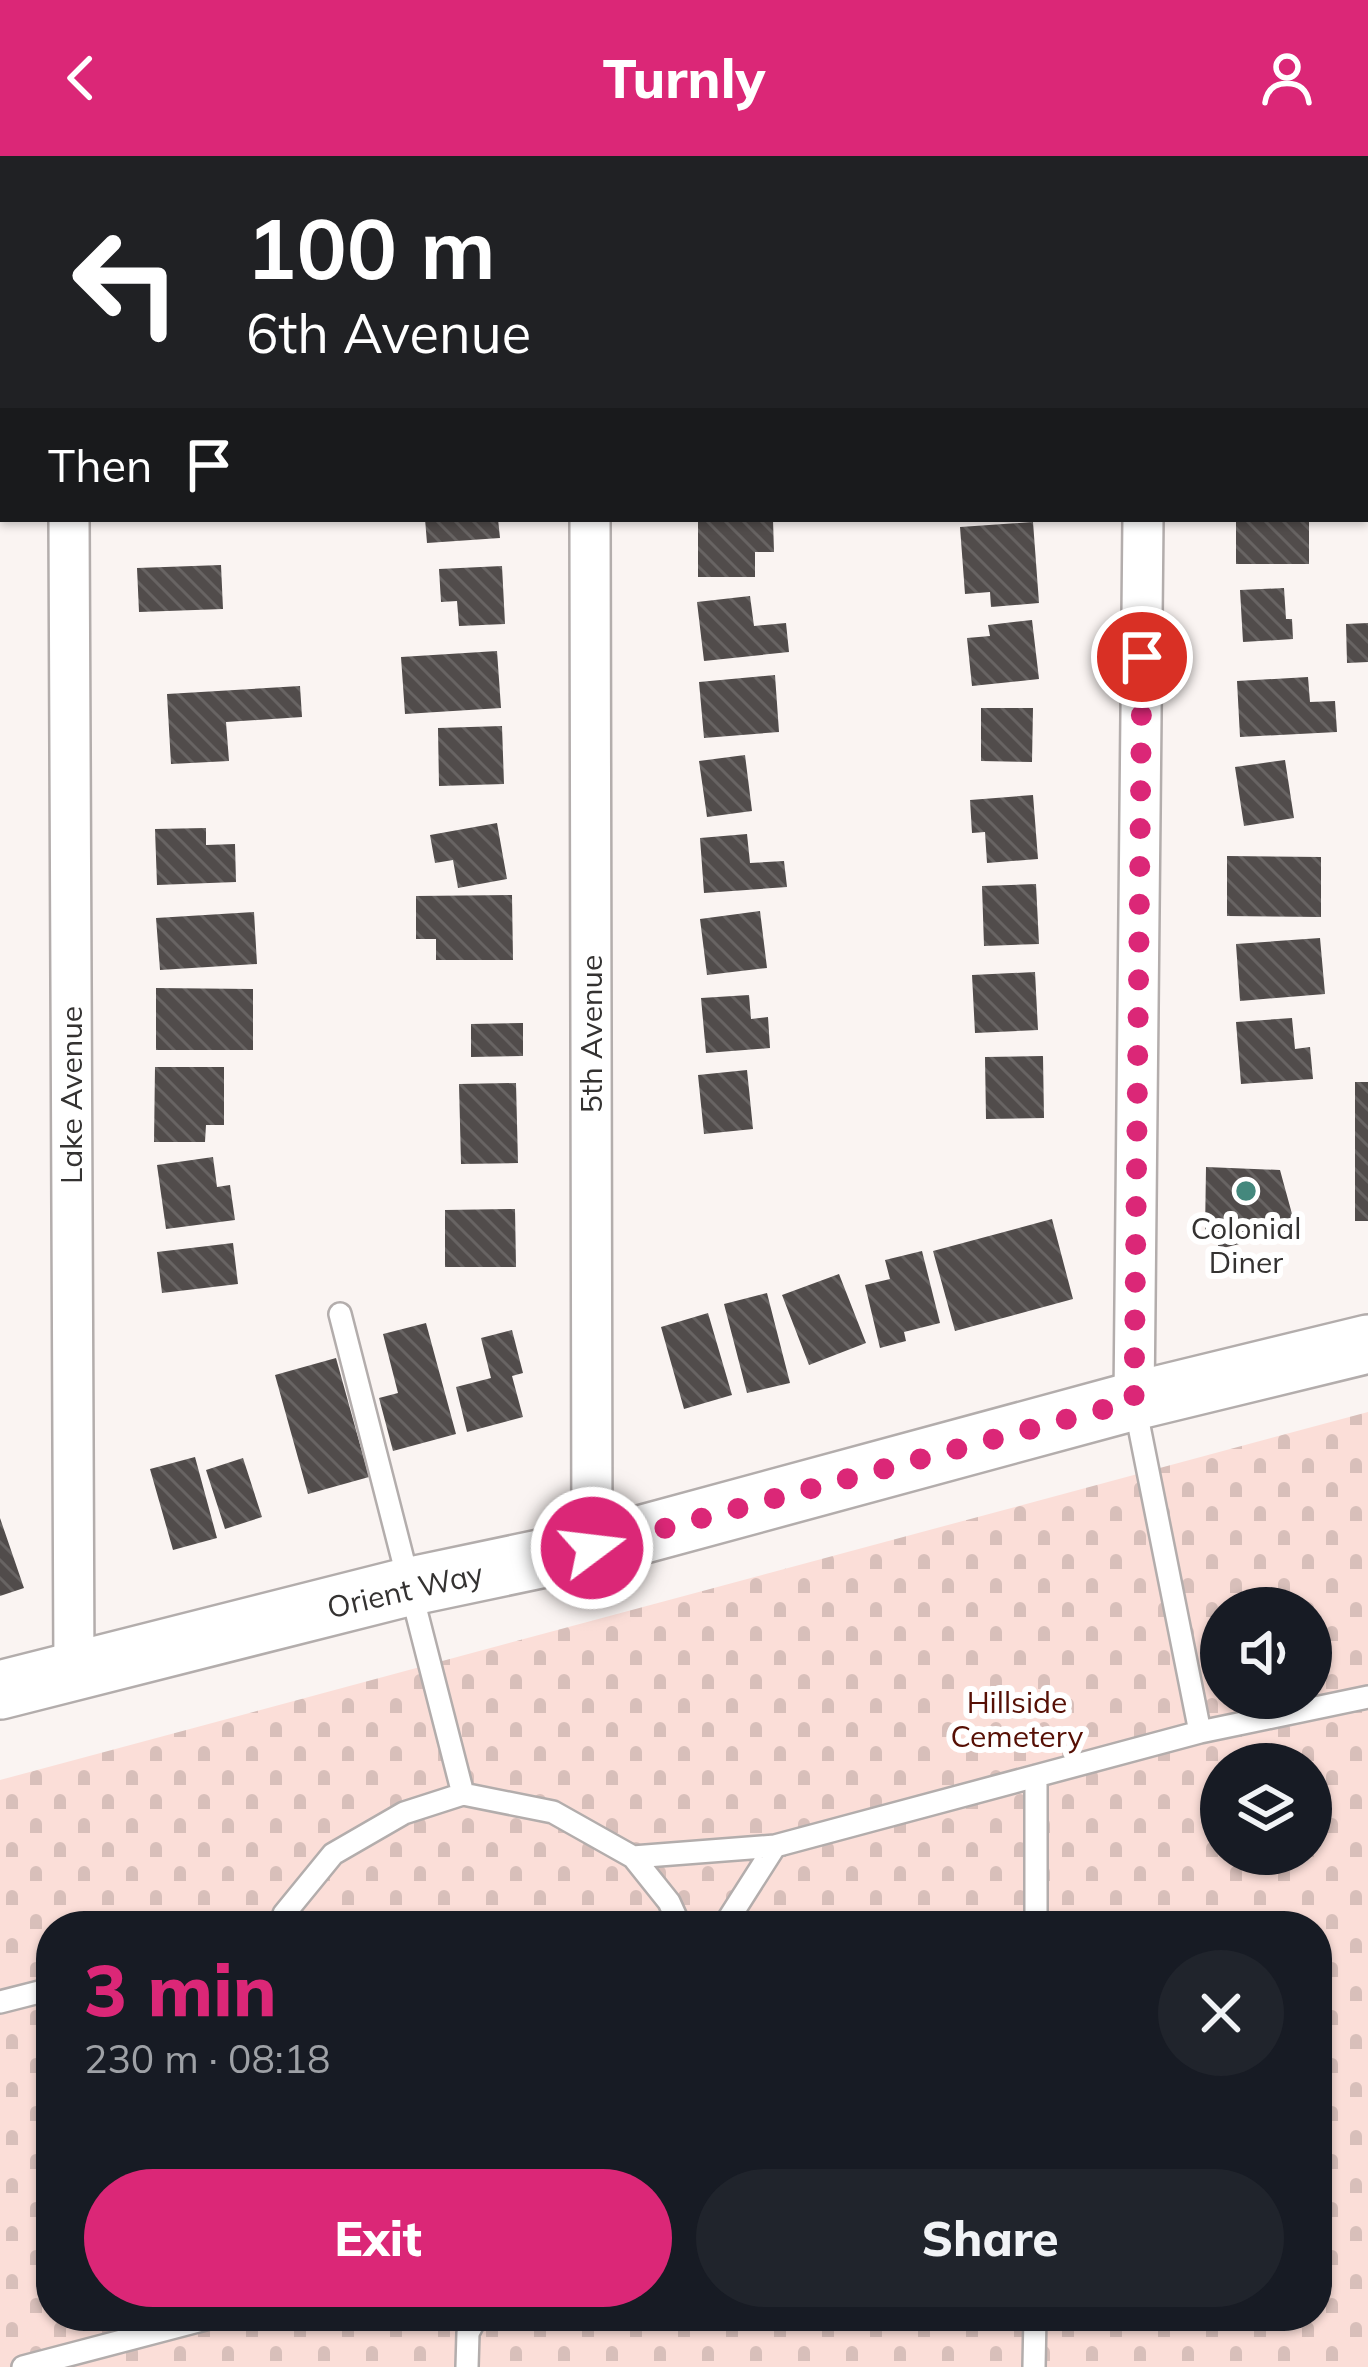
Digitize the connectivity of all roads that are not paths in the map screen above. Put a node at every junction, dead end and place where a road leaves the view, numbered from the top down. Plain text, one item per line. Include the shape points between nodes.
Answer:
1 (69, 522) edge
2 (590, 522) edge
3 (1143, 522) edge
4 (340, 1314) dead end
5 (1368, 1344) edge
6 (1134, 1401) junction
7 (592, 1548) junction
8 (407, 1587) junction
9 (74, 1671) junction
10 (0, 1690) edge
11 (1368, 1697) edge
12 (1200, 1732) junction
13 (1036, 1776) junction
14 (463, 1794) junction
15 (775, 1846) junction
16 (633, 1857) junction
17 (286, 1911) edge
18 (673, 1911) edge
19 (734, 1911) edge
20 (1036, 1911) edge
21 (36, 1993) edge
22 (0, 2002) edge
23 (160, 2331) edge
24 (469, 2331) edge
25 (1034, 2331) edge
26 (23, 2367) edge
27 (467, 2367) edge
28 (1034, 2367) edge

1 - 9 street, Lake Avenue
2 - 7 street, 5th Avenue
3 - 6 street
4 - 8 lane
5 - 6 street, Orient Way
6 - 7 street, Orient Way
6 - 12 lane
7 - 8 street, Orient Way
8 - 9 street, Orient Way
8 - 14 lane
9 - 10 street, Orient Way
11 - 12 lane
12 - 13 lane
13 - 15 lane
13 - 20 lane
14 - 16 lane via 553,1812
14 - 17 lane via 404,1814 333,1854
15 - 16 lane
15 - 19 lane
16 - 18 lane
21 - 22 lane
23 - 26 lane
24 - 27 lane
25 - 28 lane

